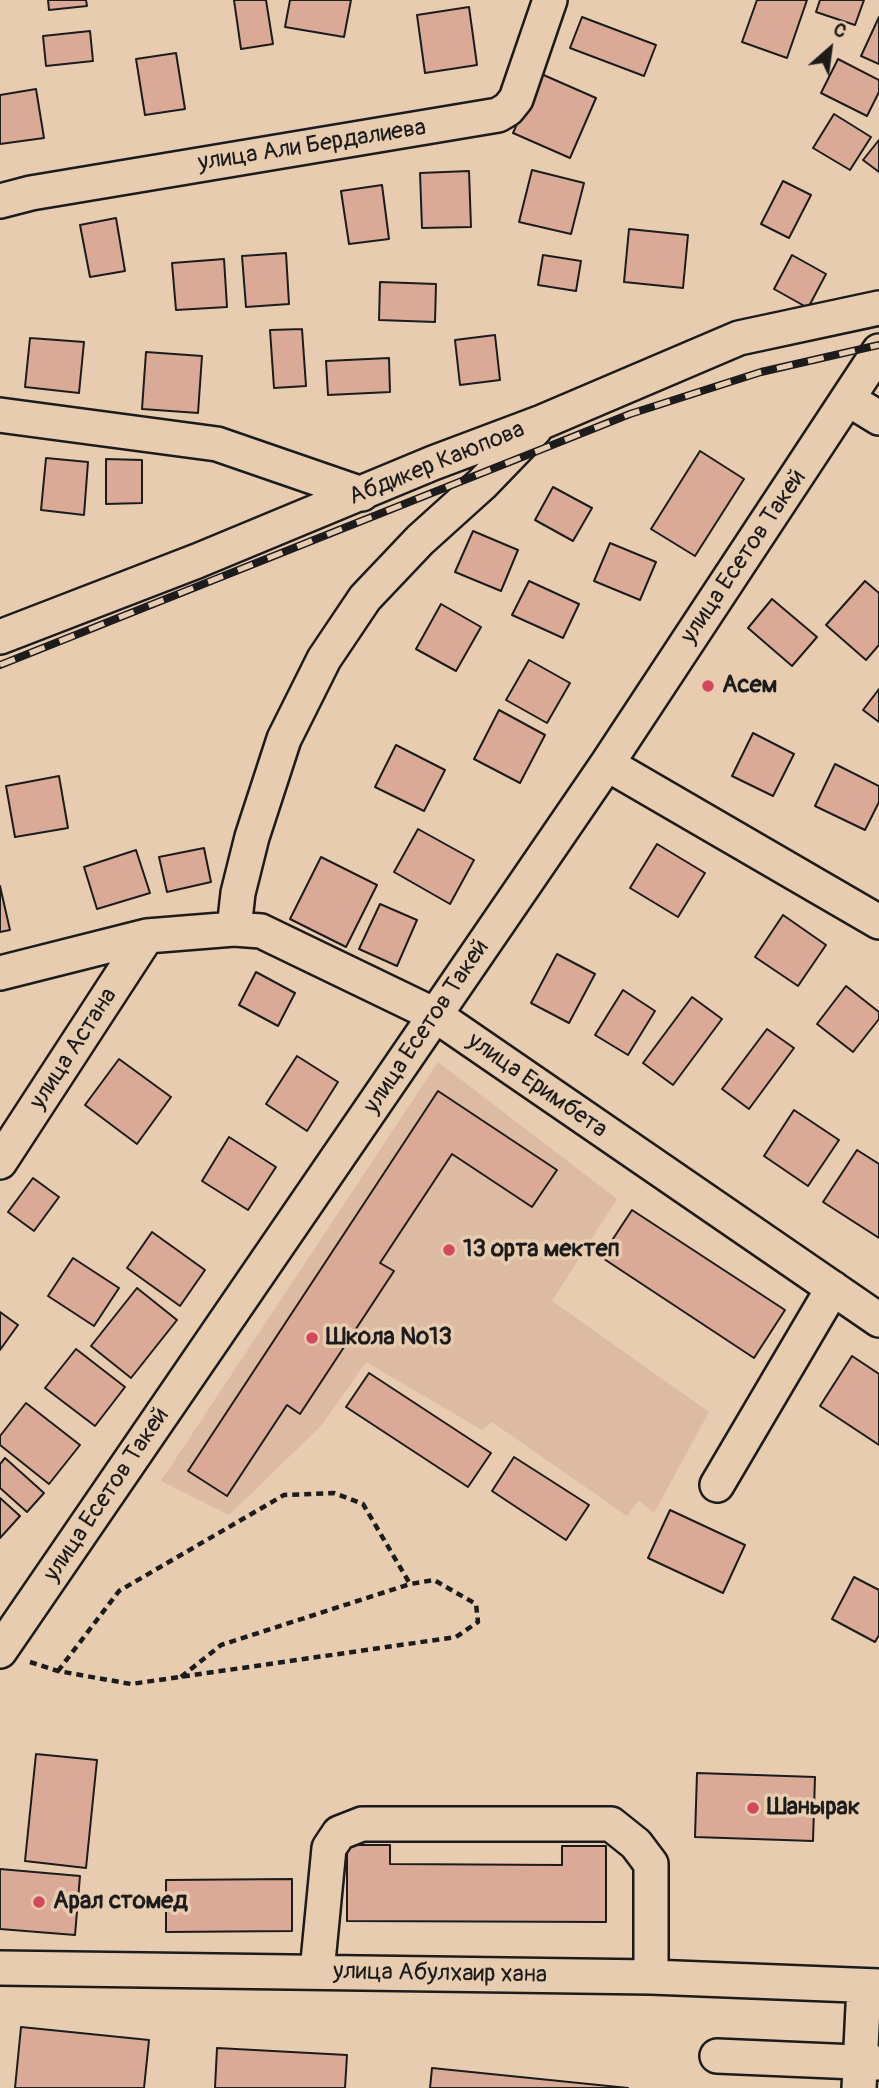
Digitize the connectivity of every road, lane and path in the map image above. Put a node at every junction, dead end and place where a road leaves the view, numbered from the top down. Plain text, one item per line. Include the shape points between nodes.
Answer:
1 (550, 0) edge
2 (0, 201) edge
3 (879, 308) edge
4 (879, 351) edge
5 (848, 399) junction
6 (0, 415) edge
7 (879, 418) edge
8 (542, 422) junction
9 (362, 494) junction
10 (0, 637) edge
11 (607, 764) junction
12 (879, 922) edge
13 (234, 929) junction
14 (147, 936) junction
15 (0, 973) edge
16 (435, 1015) junction
17 (0, 1162) edge
18 (833, 1288) junction
19 (879, 1320) edge
20 (718, 1485) dead end
21 (410, 1584) junction
22 (14, 1656) edge
23 (58, 1671) junction
24 (180, 1677) junction
25 (0, 1968) edge
26 (317, 1972) junction
27 (651, 1978) junction
28 (872, 1986) edge
29 (717, 2056) dead end
30 (867, 2071) edge

1 - 2 street, улица Али Бердалиева via 516,99 498,115
3 - 8 street, Абдикер Каюпова via 739,338
4 - 5 street, улица Есетов Такей
5 - 7 street
5 - 11 street, улица Есетов Такей
6 - 9 street via 217,444
8 - 9 street, Абдикер Каюпова
8 - 13 street via 366,598 324,659 284,739 249,848
9 - 10 street, Абдикер Каюпова
11 - 12 street
11 - 16 street, улица Есетов Такей
13 - 14 street, улица Еримбета
13 - 16 street, улица Еримбета via 261,932
14 - 15 street, улица Еримбета
14 - 17 street, улица Астана
16 - 18 street, улица Еримбета
16 - 22 street, улица Есетов Такей
18 - 19 street, улица Еримбета
18 - 20 street
21 - 23 path via 363,1504 334,1493 284,1495 119,1591
21 - 24 path via 222,1646
21 - 24 path via 434,1580 476,1604 478,1622 456,1637
22 - 23 path
23 - 24 path via 131,1684
25 - 26 street, улица Абулхаир хана
26 - 27 street, улица Абулхаир хана
26 - 27 street via 329,1848 339,1833 362,1824 611,1824 636,1844 651,1864
27 - 28 street, улица Абулхаир хана
28 - 30 street
29 - 30 street

